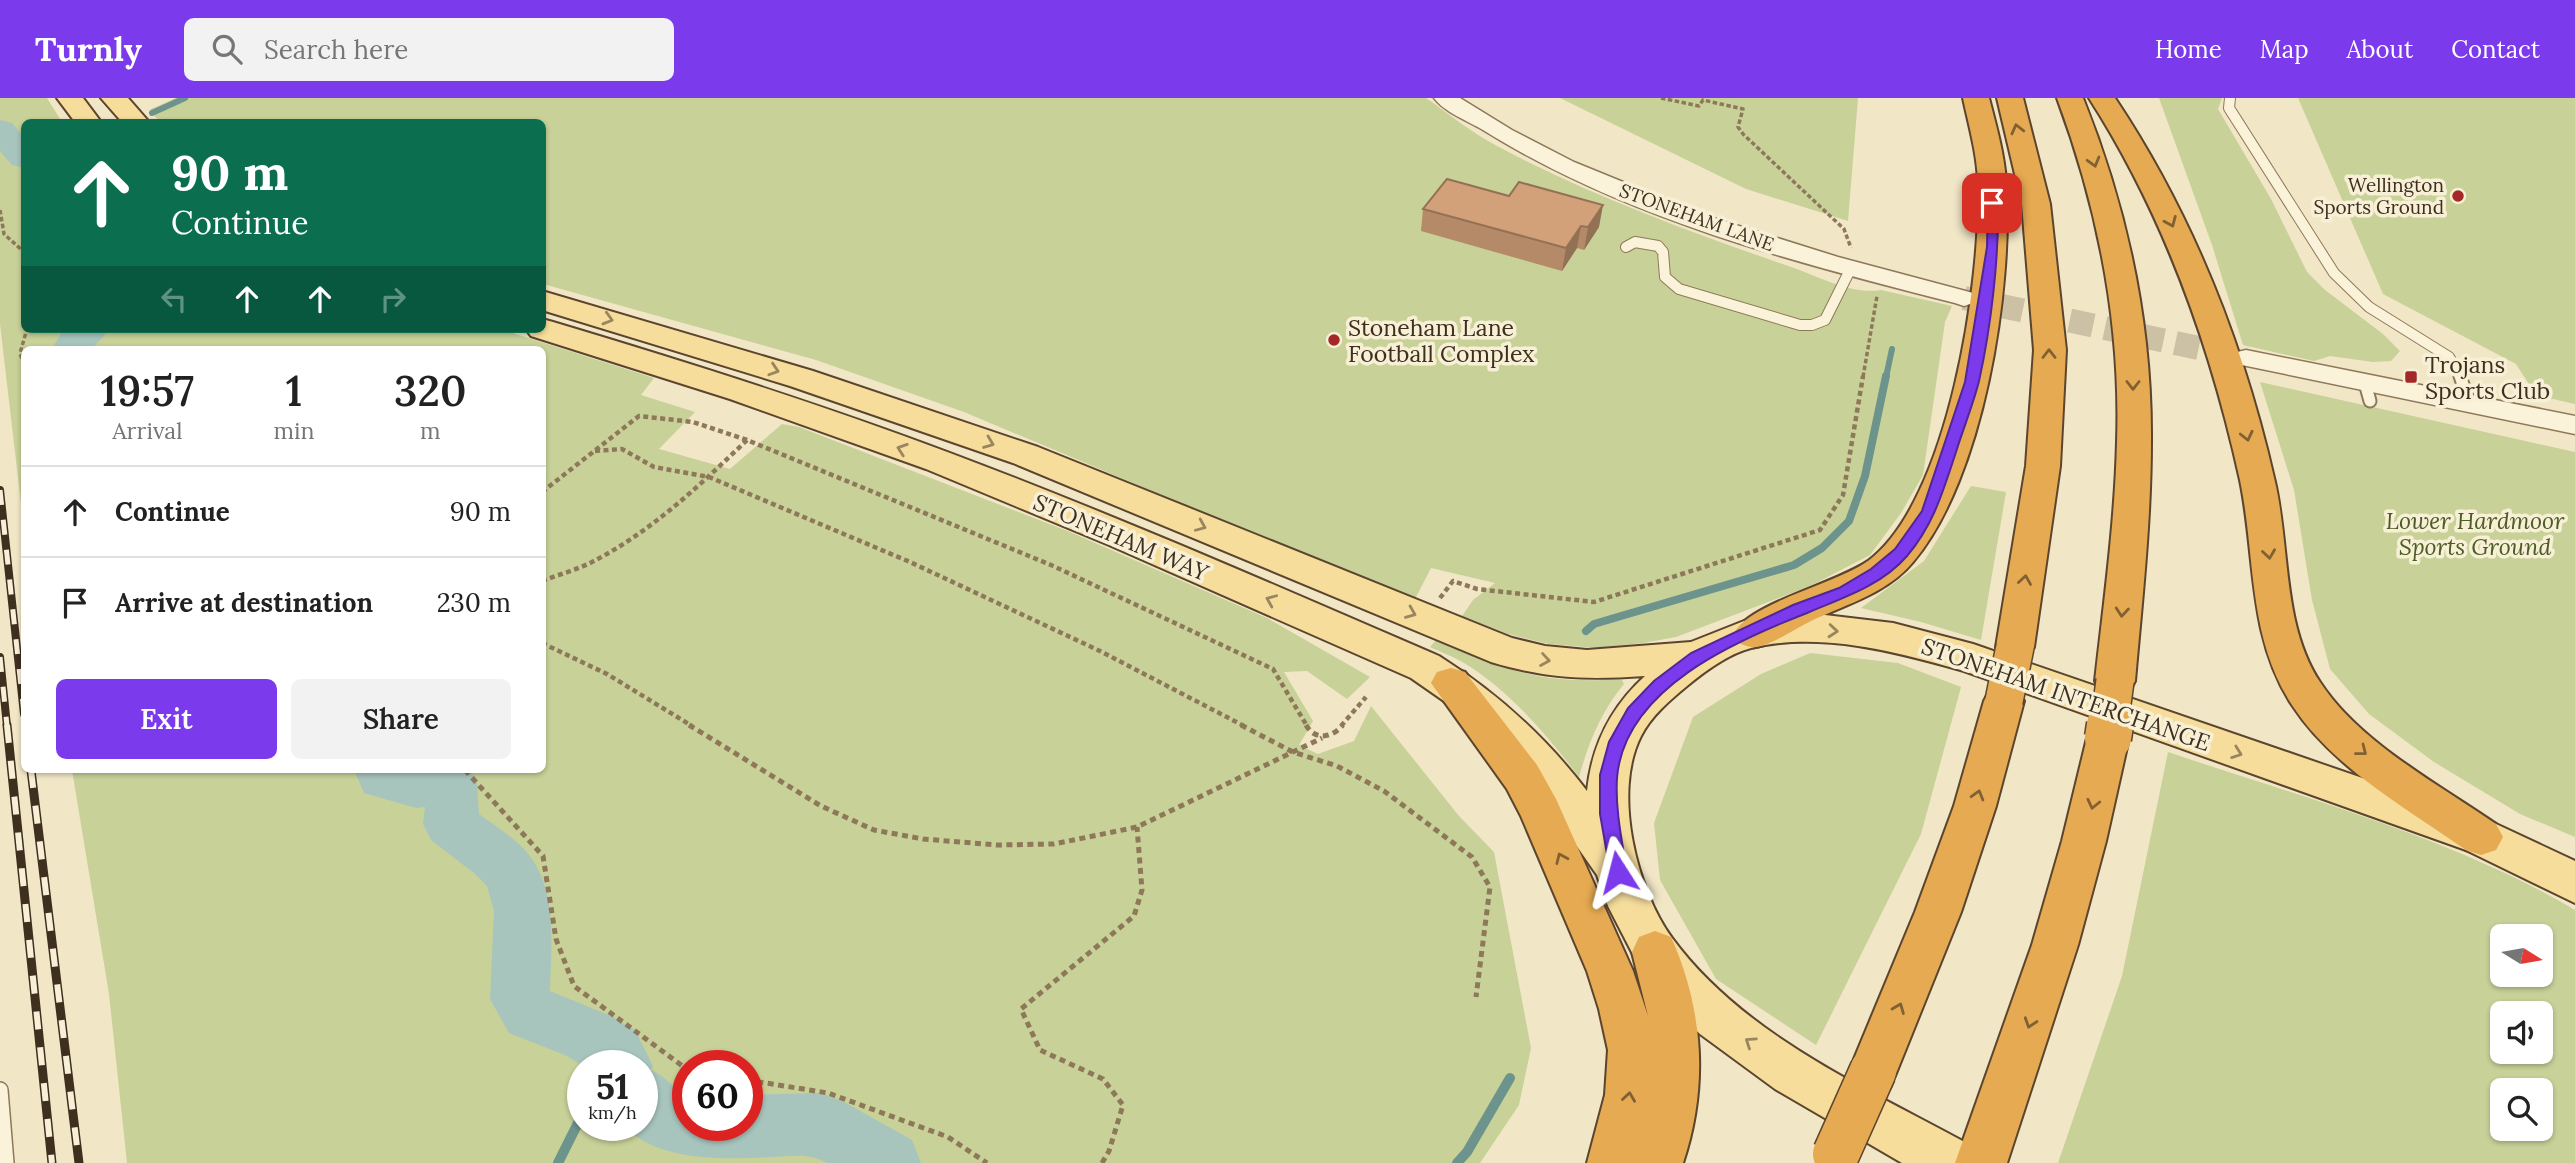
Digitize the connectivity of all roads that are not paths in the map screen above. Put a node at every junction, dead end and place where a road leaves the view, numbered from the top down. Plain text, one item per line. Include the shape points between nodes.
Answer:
1 (70, 98) edge
2 (114, 98) edge
3 (1445, 98) edge
4 (1976, 98) edge
5 (2010, 98) edge
6 (2070, 98) edge
7 (2102, 98) edge
8 (2230, 98) edge
9 (86, 119) edge
10 (133, 119) edge
11 (1626, 247) dead end
12 (1850, 270) junction
13 (1964, 298) tunnel mouth
14 (546, 301) edge
15 (546, 330) edge
16 (2246, 358) tunnel mouth
17 (2469, 402) junction
18 (2575, 425) edge
19 (1753, 633) junction
20 (1696, 657) junction
21 (1451, 682) junction
22 (2481, 837) junction
23 (2533, 860) junction
24 (1618, 872) junction
25 (2575, 872) edge
26 (2575, 884) edge
27 (1656, 952) junction
28 (0, 1090) edge
29 (1987, 1150) edge
30 (1834, 1159) edge
31 (6, 1163) edge
32 (1613, 1163) edge
33 (1657, 1163) edge
34 (1952, 1163) edge

1 - 9 main road
2 - 10 main road
3 - 12 street, STONEHAM LANE via 1518,143 1630,194
4 - 19 highway via 1992,181 1993,247 1972,382 1929,513 1900,553 1877,573
30 -> 5 highway, bridge via 1938,912 1975,806 2015,647 2043,466 2050,350 2036,204
6 -> 29 highway, bridge via 2087,138 2114,234 2133,368 2133,489 2108,738 2055,945
7 -> 22 highway via 2162,203 2203,296 2259,486 2287,661 2324,719
8 - 17 lane via 2229,108 2334,273 2369,307 2449,357
11 - 12 lane via 1635,242 1658,246 1663,252 1661,271 1679,289 1800,326 1825,320
12 - 13 street, STONEHAM LANE
14 -> 20 main road, STONEHAM WAY via 957,430 1140,500 1505,651 1587,665
21 -> 15 main road, STONEHAM WAY via 1109,530 936,461 687,373
16 - 17 street via 2367,392
17 - 18 street
19 - 20 main road, STONEHAM INTERCHANGE
19 -> 22 main road, STONEHAM INTERCHANGE via 1817,630 1909,640
20 - 24 main road, STONEHAM INTERCHANGE via 1634,713 1618,742 1608,775 1608,814
21 - 24 main road, STONEHAM WAY via 1509,727 1532,752 1569,796
32 -> 21 highway via 1630,1095 1632,1050 1623,1009 1541,812 1522,777
22 - 23 main road, STONEHAM INTERCHANGE
23 - 25 street
23 - 26 main road, STONEHAM INTERCHANGE
24 - 27 main road, STONEHAM INTERCHANGE
27 - 33 highway via 1672,1015 1675,1054 1673,1107
34 -> 27 main road, STONEHAM INTERCHANGE via 1807,1080 1740,1035 1694,998
28 - 31 lane

